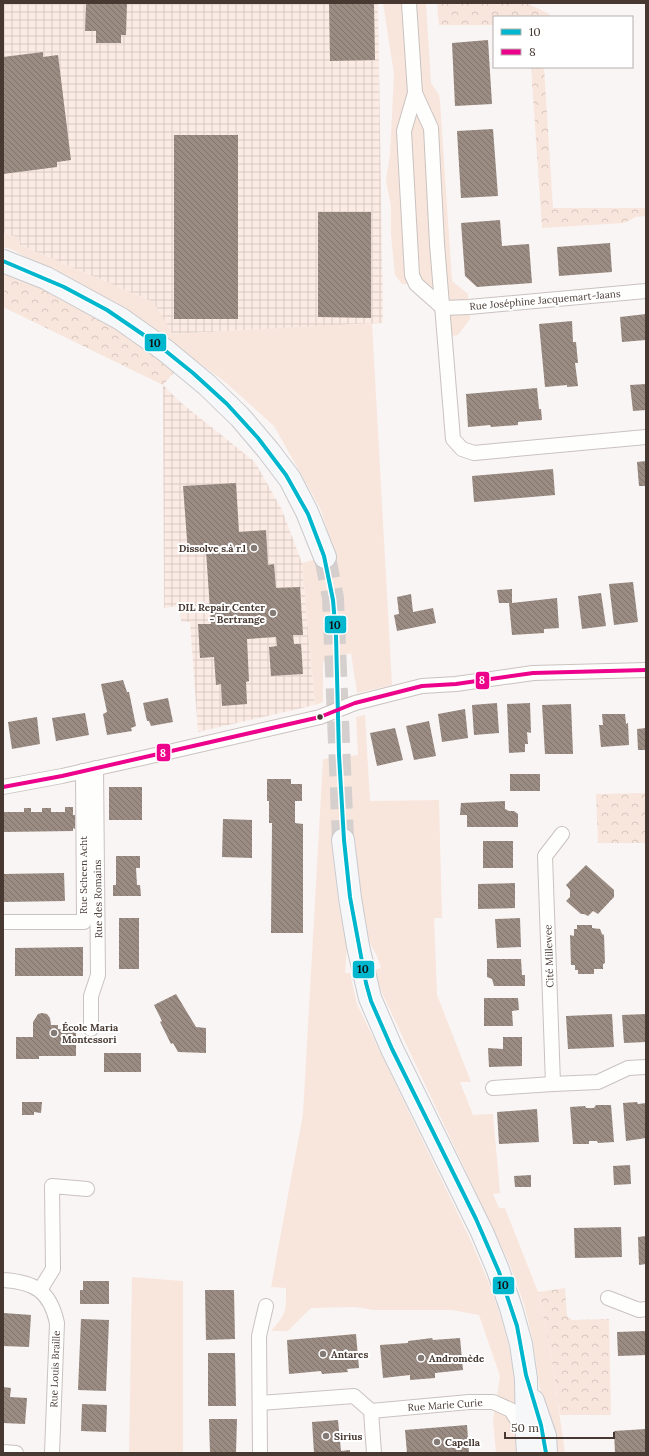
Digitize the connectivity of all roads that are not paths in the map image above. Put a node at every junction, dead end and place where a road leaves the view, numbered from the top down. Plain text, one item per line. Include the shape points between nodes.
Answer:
1 (410, 3) edge
2 (415, 93) junction
3 (3, 261) edge
4 (646, 291) edge
5 (443, 308) junction
6 (646, 437) edge
7 (325, 557) tunnel mouth
8 (646, 670) edge
9 (96, 768) junction
10 (83, 771) junction
11 (3, 787) edge
12 (562, 834) dead end
13 (343, 840) tunnel mouth
14 (3, 922) edge
15 (91, 1029) dead end
16 (646, 1067) edge
17 (553, 1084) junction
18 (493, 1088) dead end
19 (87, 1189) dead end
20 (3, 1280) edge
21 (40, 1290) junction
22 (608, 1298) dead end
23 (266, 1306) dead end
24 (646, 1309) edge
25 (526, 1378) junction
26 (260, 1403) junction
27 (371, 1411) junction
28 (528, 1445) edge
29 (3, 1452) edge
30 (16, 1453) edge
31 (52, 1453) edge
32 (260, 1453) edge
33 (374, 1453) edge
34 (546, 1453) edge

1 - 2 street
2 - 5 street via 431,128
2 - 5 street via 404,131 412,275 416,284
3 - 7 main road via 46,278 120,319 166,351 207,385 240,417 290,480 307,512
4 - 5 street, Rue Joséphine Jacquemart-Jaans
5 - 6 street via 453,439 462,449 474,454
8 - 9 street via 534,673 422,686 355,703 325,716
9 - 10 street
9 - 15 street, Rue des Romains via 98,975 91,996
10 - 11 street
10 - 14 street, Rue Scheen Acht via 84,922
12 - 17 street, Cité Millewee via 545,856
13 - 25 main road via 358,946 370,998 498,1270 517,1329
16 - 17 street via 628,1068 598,1082
17 - 18 street
19 - 21 street via 52,1186 53,1269
20 - 21 street via 20,1281
21 - 31 street, Rue Louis Braille via 50,1300 57,1323
22 - 24 street via 639,1310
23 - 26 street via 259,1336
25 - 28 main road
25 - 34 main road via 545,1436
26 - 27 street via 354,1396
26 - 32 street
27 - 28 street, Rue Marie Curie via 493,1402 511,1410
27 - 33 street
29 - 30 street

